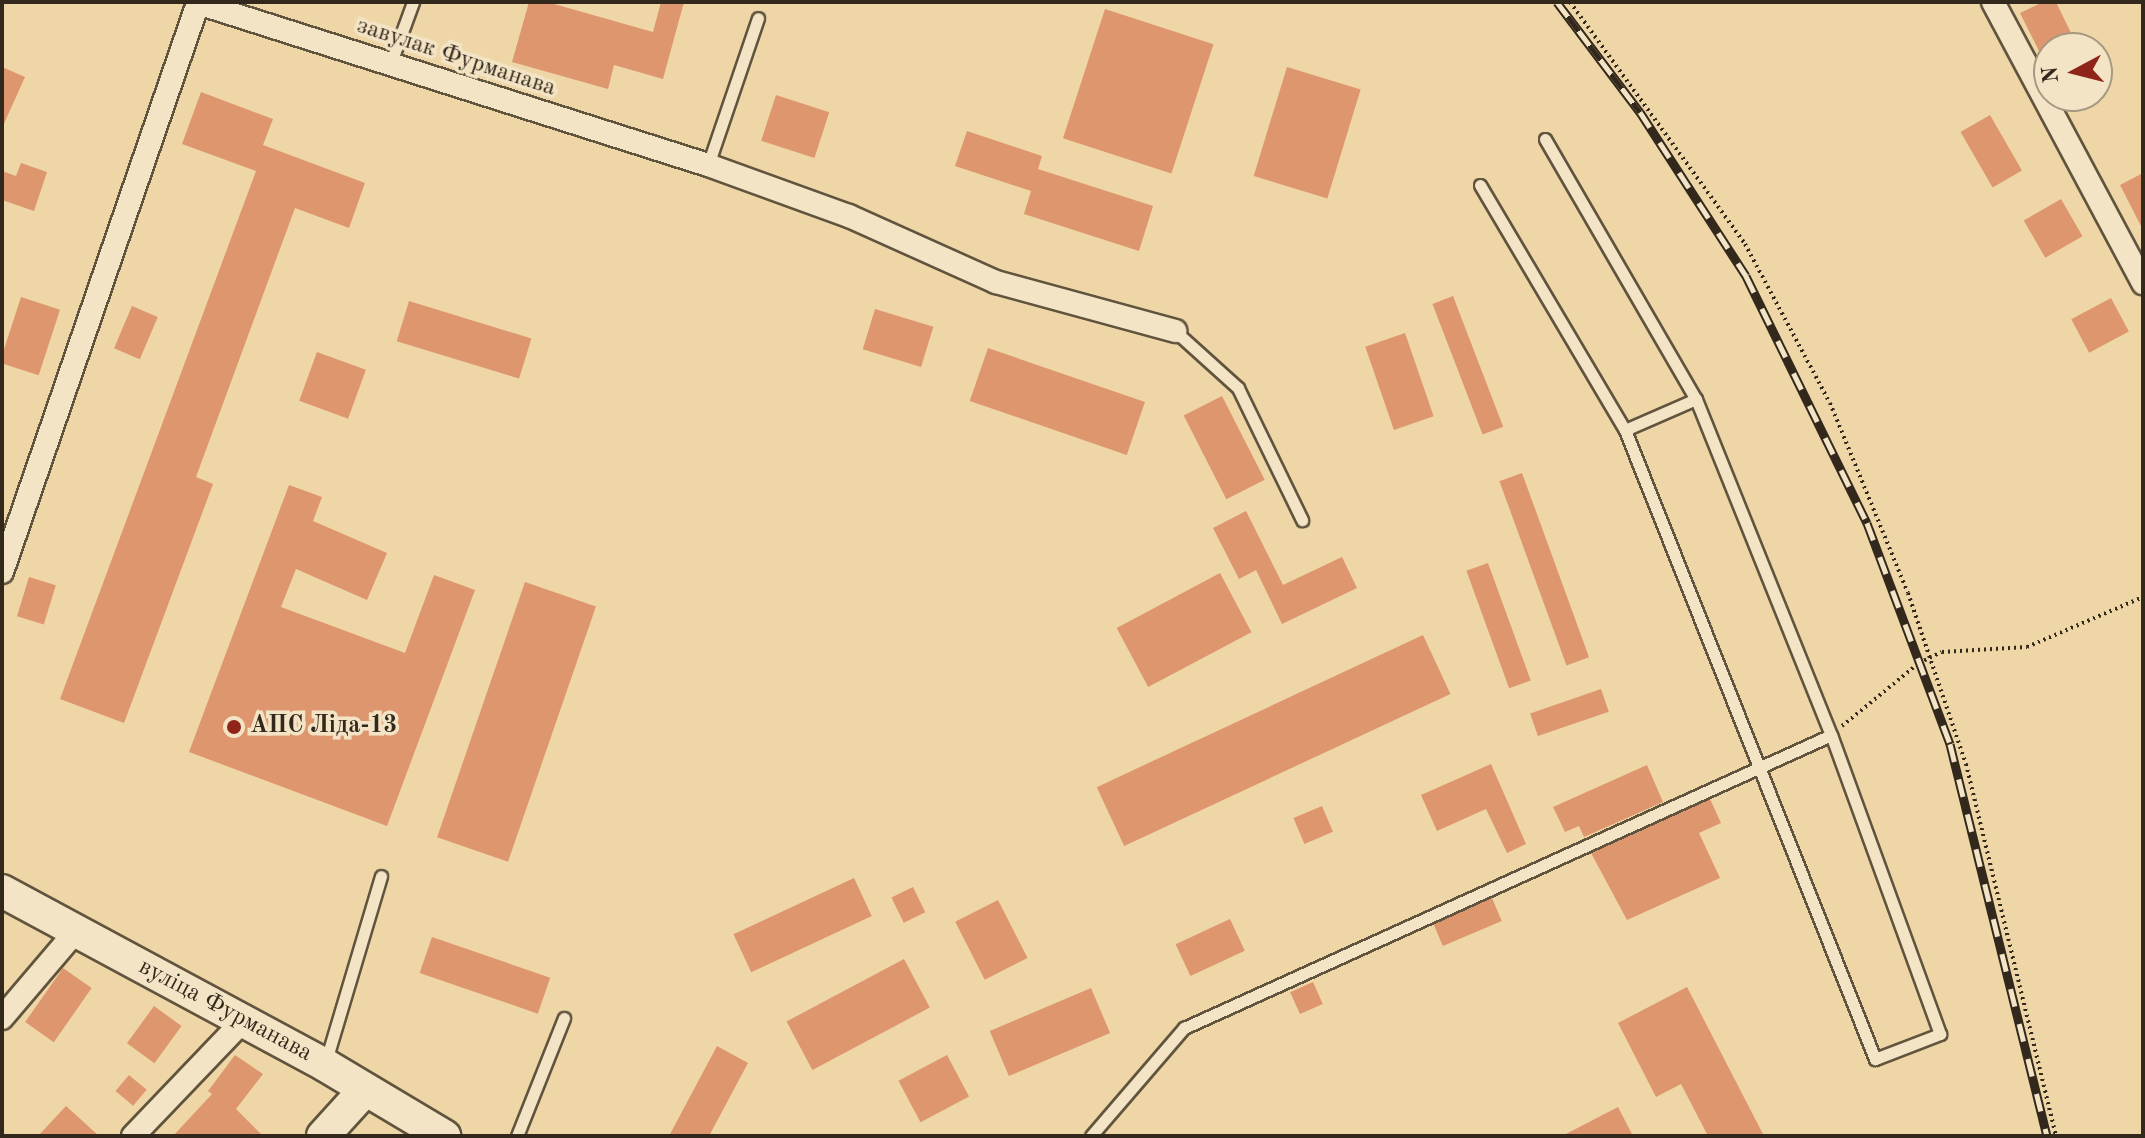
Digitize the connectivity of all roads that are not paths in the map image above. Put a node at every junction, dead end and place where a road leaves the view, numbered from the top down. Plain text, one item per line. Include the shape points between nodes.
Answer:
1 (198, 2) edge
2 (413, 2) edge
3 (1993, 2) edge
4 (758, 18) dead end
5 (390, 65) junction
6 (1545, 139) dead end
7 (708, 165) junction
8 (1480, 185) dead end
9 (2136, 253) edge
10 (2143, 283) edge
11 (1175, 331) joint
12 (1696, 399) junction
13 (1625, 430) junction
14 (1302, 520) dead end
15 (2, 572) edge
16 (1831, 735) junction
17 (1761, 766) junction
18 (381, 876) dead end
19 (2, 891) edge
20 (76, 931) junction
21 (2, 1018) edge
22 (564, 1018) dead end
23 (243, 1021) junction
24 (325, 1065) junction
25 (364, 1091) junction
26 (133, 1136) edge
27 (323, 1136) edge
28 (444, 1136) edge
29 (517, 1136) edge
30 (1091, 1136) edge

1 - 5 street, завулак Фурманава
1 - 15 street, завулак Фурманава
2 - 5 lane
3 - 9 street
4 - 7 lane
5 - 7 street, завулак Фурманава
6 - 12 lane
7 - 11 street, завулак Фурманава via 849,216 996,282
8 - 13 lane
9 - 10 street
11 - 14 lane via 1238,388
12 - 13 lane
12 - 16 lane
13 - 17 lane
16 - 17 lane
16 - 17 lane via 1940,1034 1875,1059
17 - 30 lane via 1184,1028
18 - 24 lane
19 - 20 street, вуліца Фурманава
20 - 21 street
20 - 23 street, вуліца Фурманава
22 - 29 lane
23 - 24 street, вуліца Фурманава
23 - 26 street
24 - 25 street, вуліца Фурманава
25 - 27 street
25 - 28 street, вуліца Фурманава

